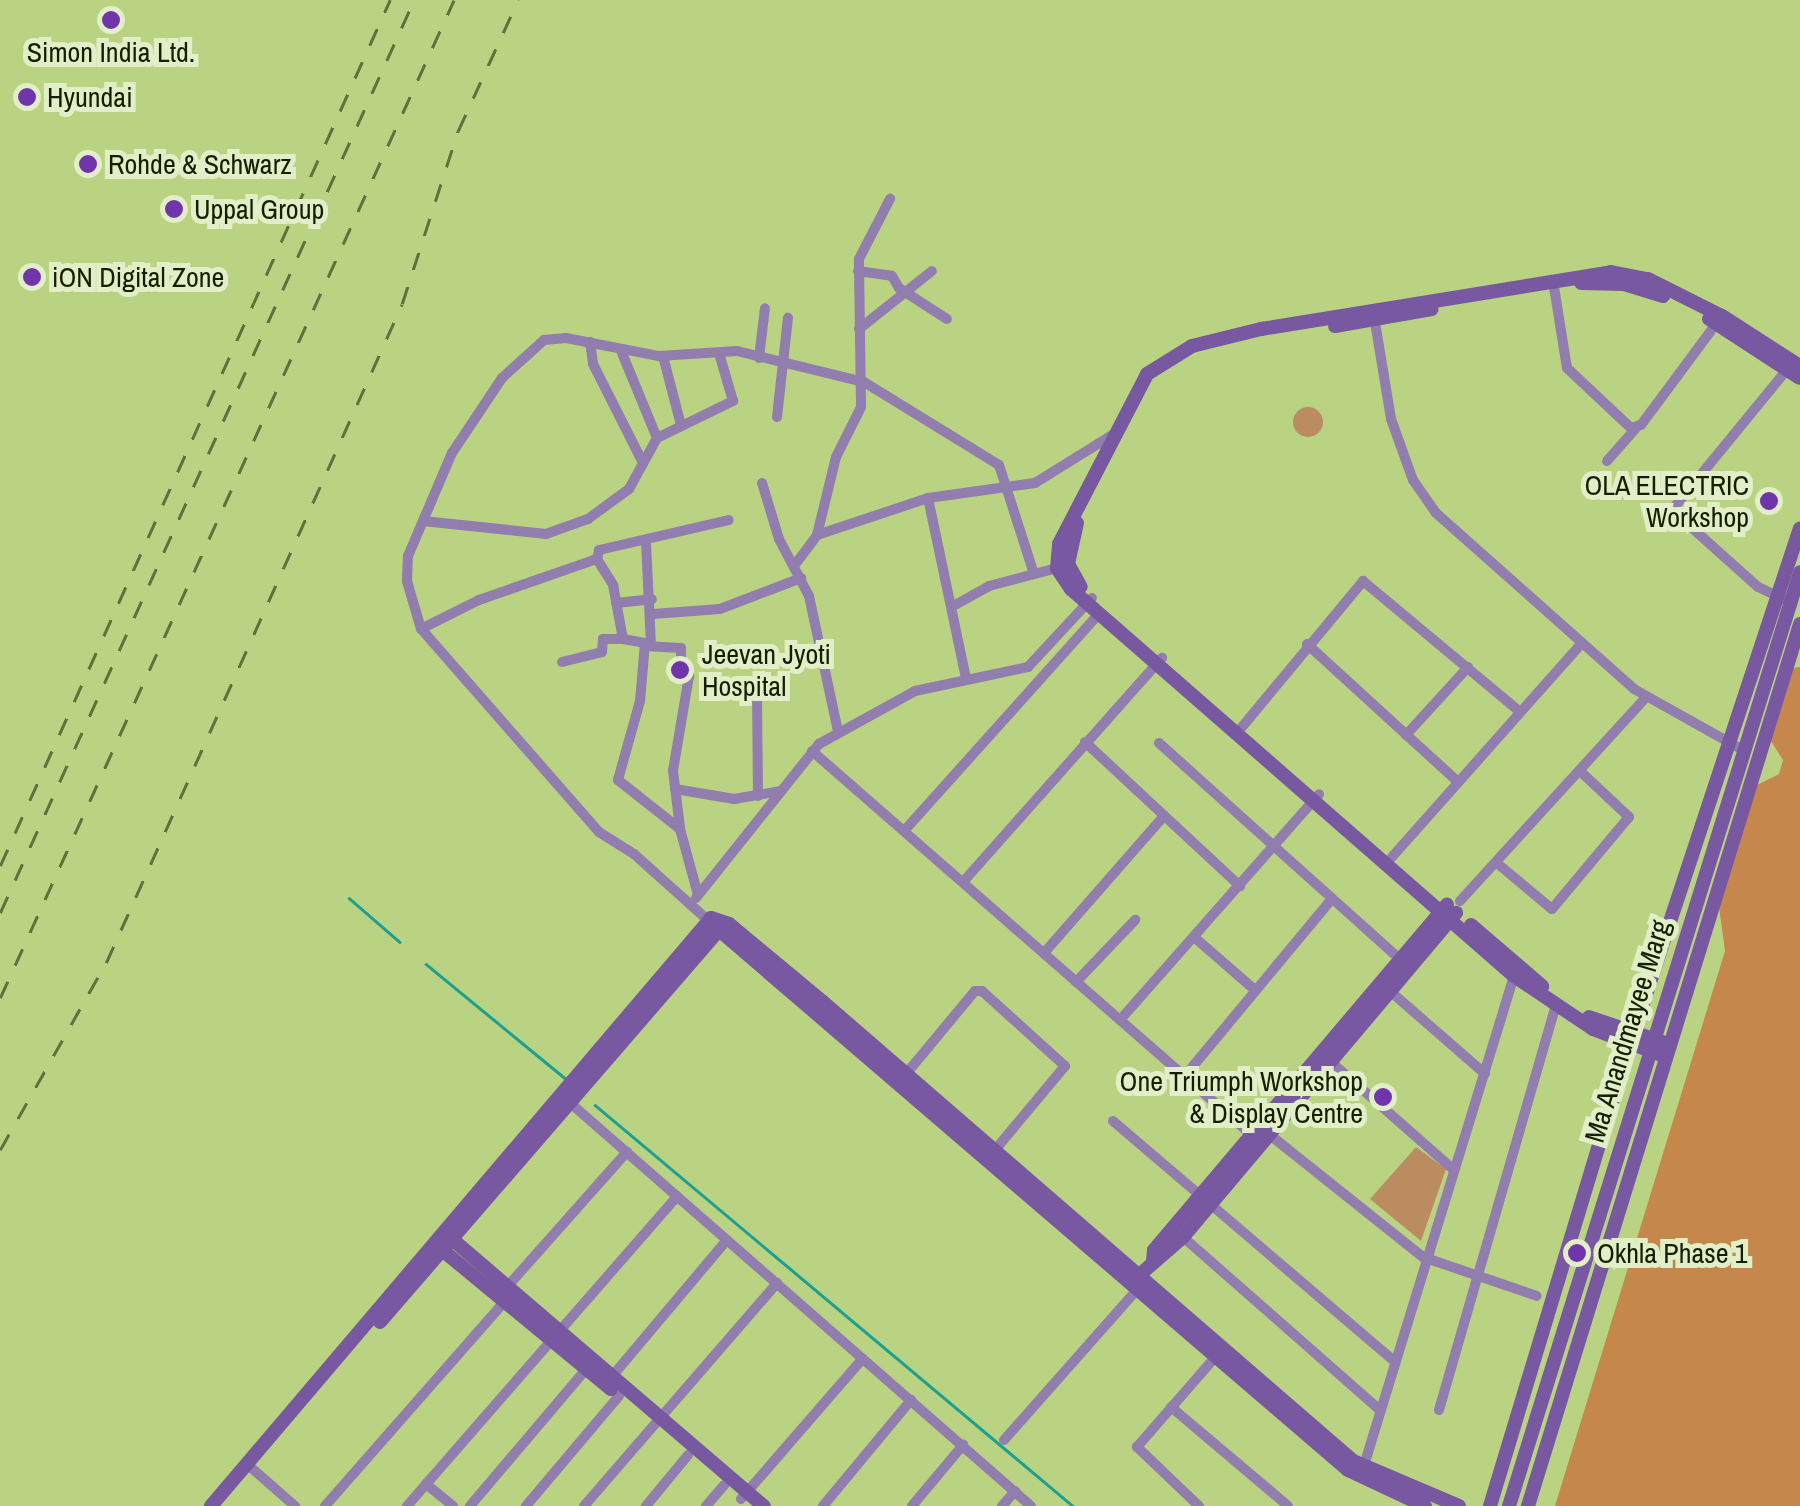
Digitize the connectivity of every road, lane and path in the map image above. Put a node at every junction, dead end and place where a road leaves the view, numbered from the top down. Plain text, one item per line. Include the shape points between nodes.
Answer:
1 (890, 199) dead end
2 (932, 271) dead end
3 (858, 272) junction
4 (1554, 288) junction
5 (907, 294) junction
6 (764, 308) dead end
7 (1374, 315) junction
8 (788, 318) dead end
9 (947, 319) dead end
10 (1719, 319) junction
11 (859, 329) junction
12 (590, 342) junction
13 (622, 353) junction
14 (719, 353) junction
15 (663, 356) junction
16 (759, 358) junction
17 (784, 364) junction
18 (1795, 369) edge
19 (1147, 380) junction
20 (864, 382) junction
21 (778, 417) dead end
22 (681, 425) junction
23 (1636, 428) junction
24 (1112, 435) junction
25 (657, 438) junction
26 (1607, 462) dead end
27 (642, 463) junction
28 (762, 483) dead end
29 (1008, 487) junction
30 (928, 498) junction
31 (729, 520) dead end
32 (423, 521) junction
33 (1800, 528) edge
34 (817, 535) junction
35 (646, 543) junction
36 (597, 559) junction
37 (794, 566) junction
38 (1063, 567) junction
39 (1800, 572) edge
40 (1034, 574) junction
41 (802, 578) junction
42 (652, 598) junction
43 (1781, 598) junction
44 (1089, 601) junction
45 (616, 603) junction
46 (955, 604) junction
47 (653, 614) junction
48 (1099, 614) junction
49 (1800, 624) edge
50 (421, 629) junction
51 (624, 639) junction
52 (1307, 644) junction
53 (1581, 644) junction
54 (648, 646) junction
55 (1160, 660) junction
56 (562, 662) dead end
57 (1468, 667) junction
58 (966, 680) junction
59 (757, 687) dead end
60 (1646, 698) junction
61 (1520, 712) junction
62 (1242, 727) junction
63 (838, 730) junction
64 (1406, 735) junction
65 (1085, 742) junction
66 (1159, 742) dead end
67 (1726, 742) junction
68 (1742, 749) junction
69 (812, 751) junction
70 (1581, 772) junction
71 (1458, 782) junction
72 (675, 789) junction
73 (781, 791) junction
74 (758, 796) junction
75 (1316, 797) junction
76 (1164, 816) junction
77 (680, 829) junction
78 (904, 831) junction
79 (1274, 847) junction
80 (1392, 858) junction
81 (1498, 864) junction
82 (963, 882) junction
83 (1240, 886) junction
84 (695, 899) junction
85 (1332, 899) junction
86 (1451, 910) junction
87 (1134, 920) dead end
88 (713, 925) junction
89 (1194, 937) junction
90 (1044, 953) junction
91 (1404, 964) junction
92 (1514, 976) junction
93 (1076, 982) junction
94 (1255, 990) junction
95 (1390, 990) junction
96 (1555, 1008) junction
97 (1120, 1020) junction
98 (1631, 1040) junction
99 (1648, 1044) junction
100 (1666, 1050) junction
101 (1330, 1062) junction
102 (906, 1074) junction
103 (1485, 1074) junction
104 (1184, 1076) junction
105 (568, 1100) junction
106 (1113, 1120) dead end
107 (1262, 1139) junction
108 (996, 1150) junction
109 (627, 1152) junction
110 (1454, 1170) junction
111 (677, 1196) junction
112 (1206, 1200) junction
113 (1183, 1237) junction
114 (443, 1240) junction
115 (727, 1240) junction
116 (1423, 1257) junction
117 (1153, 1260) junction
118 (1477, 1275) junction
119 (1139, 1281) junction
120 (777, 1283) junction
121 (507, 1293) junction
122 (1537, 1296) dead end
123 (556, 1335) junction
124 (1216, 1356) junction
125 (863, 1358) junction
126 (1394, 1361) junction
127 (586, 1368) junction
128 (608, 1381) junction
129 (619, 1396) junction
130 (911, 1400) junction
131 (1171, 1407) junction
132 (1380, 1410) junction
133 (1439, 1410) dead end
134 (655, 1421) junction
135 (1004, 1440) dead end
136 (963, 1445) junction
137 (688, 1455) junction
138 (251, 1467) junction
139 (1361, 1473) junction
140 (426, 1484) junction
141 (724, 1485) junction
142 (1015, 1491) junction
143 (746, 1499) edge
144 (212, 1506) edge
145 (223, 1506) edge
146 (295, 1506) edge
147 (324, 1506) edge
148 (407, 1506) edge
149 (453, 1506) edge
150 (470, 1506) edge
151 (526, 1506) edge
152 (584, 1506) edge
153 (646, 1506) edge
154 (706, 1506) edge
155 (764, 1506) edge
156 (823, 1506) edge
157 (912, 1506) edge
158 (1002, 1506) edge
159 (1031, 1506) edge
160 (1198, 1506) edge
161 (1288, 1506) edge
162 (1424, 1506) edge
163 (1459, 1506) edge
164 (1490, 1506) edge
165 (1508, 1506) edge
166 (1528, 1506) edge

1 - 3 street
2 - 5 street
3 - 5 street via 892,276
3 - 11 street
4 - 7 street
4 - 10 street via 1624,284
4 - 23 street via 1567,368
5 - 9 street
5 - 11 street via 897,294
6 - 16 street
7 - 10 street via 1611,272 1648,279
7 - 19 street via 1192,346
7 - 53 street via 1390,418 1419,489 1436,513
8 - 17 street
10 - 18 street
10 - 23 street
11 - 20 street
12 - 13 street
12 - 27 street via 594,364
12 - 32 street via 544,340 502,378 452,453
13 - 15 street
13 - 25 street
14 - 15 street
14 - 16 street
14 - 22 street via 733,401
15 - 22 street
16 - 17 street
17 - 20 street
17 - 21 street
18 - 43 street via 1673,506
19 - 24 street
19 - 38 street via 1080,516
20 - 29 street via 995,462
20 - 34 street via 856,426 836,457
22 - 25 street
23 - 26 street
24 - 29 street via 1041,480
24 - 38 street via 1059,544
25 - 27 street
27 - 32 street via 622,496 554,533
28 - 37 street
29 - 30 street
29 - 40 street
30 - 34 street
30 - 46 street
31 - 35 street
32 - 50 street via 406,568
33 - 43 street
34 - 37 street
35 - 36 street via 599,550
35 - 42 street
36 - 45 street
36 - 50 street via 479,600
37 - 41 street
38 - 40 street
38 - 44 street
39 - 43 street, Ma Anandmayee Marg
40 - 46 street
41 - 47 street via 720,609
41 - 63 street
42 - 45 street
42 - 47 street
43 - 67 street
43 - 68 street, Ma Anandmayee Marg
44 - 48 street
44 - 55 street
44 - 58 street via 1034,663
45 - 51 street
46 - 58 street
47 - 54 street
48 - 55 street
48 - 78 street
49 - 100 street, Ma Anandmayee Marg
50 - 84 street via 599,832
51 - 54 street
51 - 56 street via 603,639 602,652
52 - 57 street via 1367,582
52 - 62 street
52 - 64 street
53 - 60 street
53 - 61 street
54 - 72 street via 682,649 681,674 689,676
54 - 77 street via 618,780
55 - 62 street
55 - 65 street
55 - 75 street
57 - 61 street
57 - 64 street
58 - 63 street via 916,690
59 - 74 street
60 - 67 street
60 - 70 street
61 - 71 street
62 - 75 street
63 - 69 street
64 - 71 street
65 - 76 street
65 - 82 street
66 - 79 street
67 - 68 street
67 - 98 street
68 - 99 street, Ma Anandmayee Marg
69 - 73 street
69 - 78 street
70 - 81 street
70 - 81 street via 1628,817 1552,908
71 - 80 street
72 - 74 street via 734,800
72 - 77 street
73 - 74 street
73 - 84 street
75 - 79 street
75 - 80 street
75 - 86 street
76 - 83 street
76 - 90 street
77 - 84 street
78 - 82 street
79 - 83 street
79 - 85 street
80 - 86 street
81 - 86 street
82 - 90 street
83 - 89 street
84 - 88 street
85 - 91 street
85 - 94 street
86 - 91 street
86 - 92 street
86 - 98 street via 1562,1002
87 - 93 street
88 - 102 street via 729,924
88 - 105 street
88 - 114 street
88 - 119 street
89 - 94 street
89 - 97 street
90 - 93 street
91 - 95 street
91 - 107 street
92 - 96 street
92 - 103 street
93 - 97 street
94 - 104 street
95 - 101 street
95 - 103 street
96 - 98 street
96 - 118 street
97 - 104 street
98 - 99 street
98 - 164 street
99 - 100 street
99 - 165 street, Ma Anandmayee Marg
100 - 166 street, Ma Anandmayee Marg
101 - 107 street
101 - 110 street
102 - 108 street
102 - 108 street via 976,990 982,991 1064,1066
103 - 110 street
104 - 107 street
105 - 109 street
105 - 114 street
106 - 112 street
107 - 112 street
107 - 116 street
108 - 119 street
109 - 111 street
109 - 121 street
110 - 116 street
111 - 115 street
111 - 123 street
112 - 113 street
112 - 117 street via 1154,1250
112 - 126 street
113 - 117 street
113 - 132 street
114 - 121 street
114 - 138 street
115 - 120 street
115 - 128 street
116 - 118 street
116 - 126 street
117 - 119 street
118 - 122 street
118 - 133 street
119 - 124 street
119 - 135 street
119 - 139 street
120 - 125 street
120 - 134 street
121 - 123 street
121 - 147 street
123 - 127 street
123 - 128 street
123 - 140 street
124 - 131 street
124 - 139 street
125 - 130 street
125 - 143 street
126 - 132 street
127 - 128 street
127 - 150 street
128 - 129 street
128 - 134 street
129 - 134 street
129 - 151 street
130 - 136 street
130 - 156 street
131 - 160 street via 1137,1452
131 - 161 street
132 - 139 street
134 - 137 street
134 - 143 street
134 - 152 street
136 - 142 street
136 - 157 street
137 - 141 street
137 - 153 street
138 - 144 street
138 - 145 street
138 - 146 street
139 - 162 street
139 - 163 street
140 - 148 street
140 - 149 street
141 - 143 street
141 - 154 street
142 - 158 street
142 - 159 street
143 - 155 street

